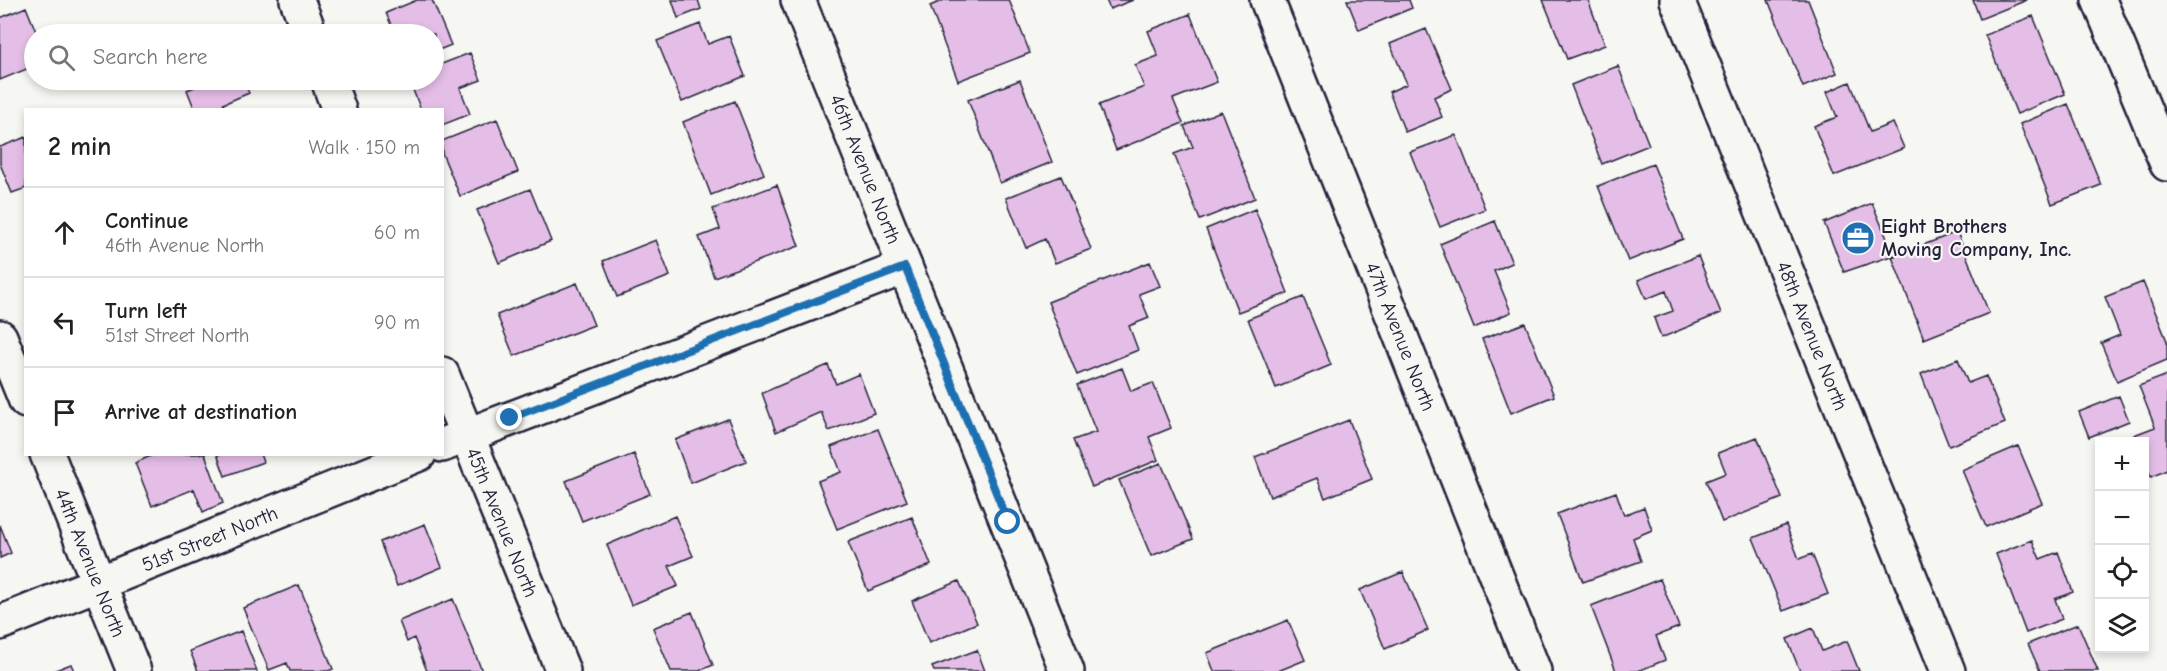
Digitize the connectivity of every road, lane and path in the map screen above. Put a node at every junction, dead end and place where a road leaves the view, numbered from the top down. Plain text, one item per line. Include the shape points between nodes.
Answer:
1 (297, 0) edge
2 (798, 0) edge
3 (1268, 0) edge
4 (1677, 0) edge
5 (2099, 0) edge
6 (306, 24) edge
7 (332, 90) edge
8 (338, 108) edge
9 (2167, 164) edge
10 (905, 267) junction
11 (0, 337) edge
12 (444, 385) edge
13 (24, 396) edge
14 (454, 440) edge
15 (48, 456) edge
16 (414, 456) edge
17 (99, 584) junction
18 (0, 623) edge
19 (134, 671) edge
20 (563, 671) edge
21 (1067, 671) edge
22 (1534, 671) edge
23 (1948, 671) edge

1 - 6 street
2 - 10 street, 46th Avenue North
3 - 22 street, 47th Avenue North
4 - 23 street, 48th Avenue North
5 - 9 street
7 - 8 street
10 - 14 street
10 - 21 street, 46th Avenue North
11 - 13 street
12 - 14 street, 45th Avenue North
14 - 20 street, 45th Avenue North
15 - 17 street, 44th Avenue North
16 - 17 street, 51st Street North
17 - 18 street, 51st Street North
17 - 19 street, 44th Avenue North

